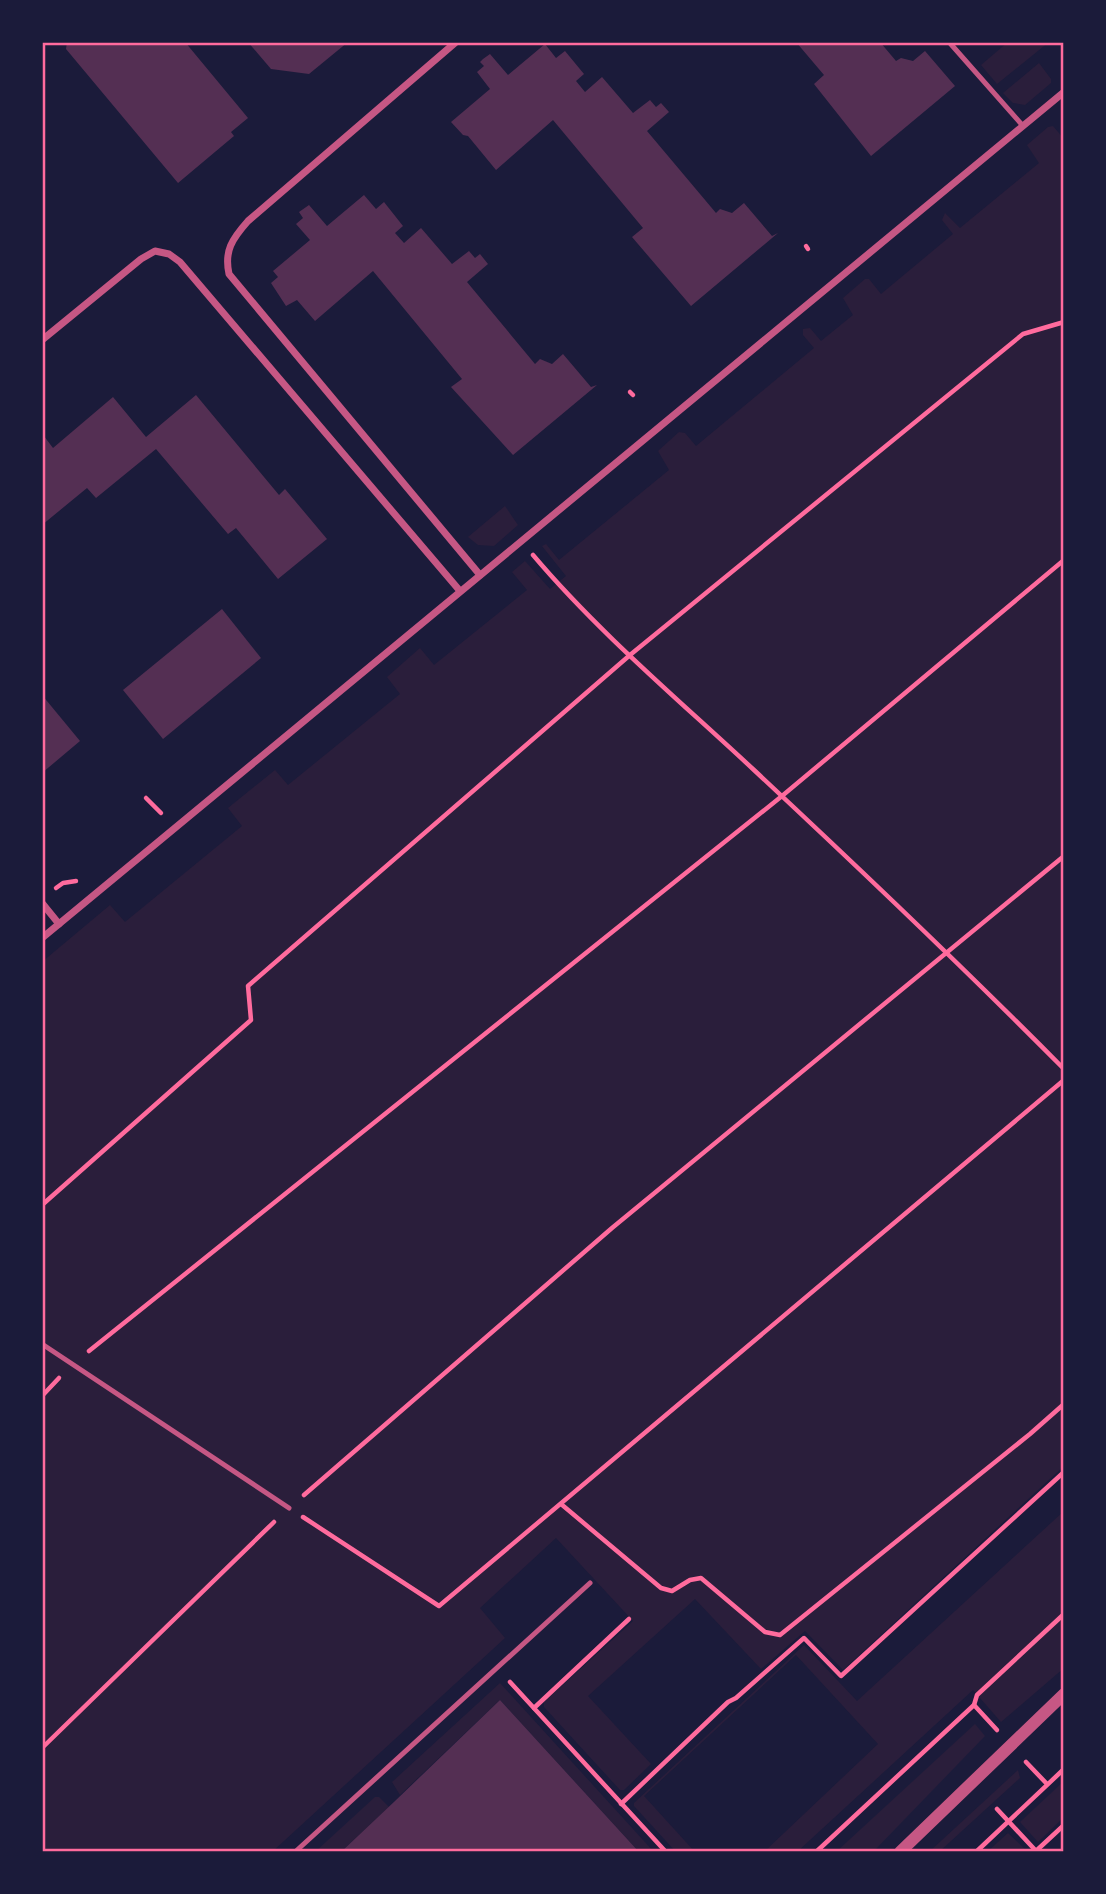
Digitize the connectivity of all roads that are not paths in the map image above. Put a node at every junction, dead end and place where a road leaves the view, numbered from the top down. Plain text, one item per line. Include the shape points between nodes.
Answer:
1 (456, 42) edge
2 (948, 42) edge
3 (1064, 92) edge
4 (1023, 127) junction
5 (42, 340) edge
6 (480, 575) junction
7 (460, 591) junction
8 (42, 903) edge
9 (59, 924) junction
10 (42, 938) edge
11 (42, 1344) edge
12 (289, 1508) road end
13 (590, 1583) dead end
14 (1064, 1694) edge
15 (295, 1852) edge
16 (900, 1852) edge

1 - 6 street via 248,221 229,246 226,259 229,274
2 - 4 lane
3 - 4 street
4 - 6 street
5 - 7 street via 141,259 155,251 169,254
6 - 7 street
7 - 9 street
8 - 9 street
9 - 10 street
11 - 12 lane
13 - 15 lane
14 - 16 street

